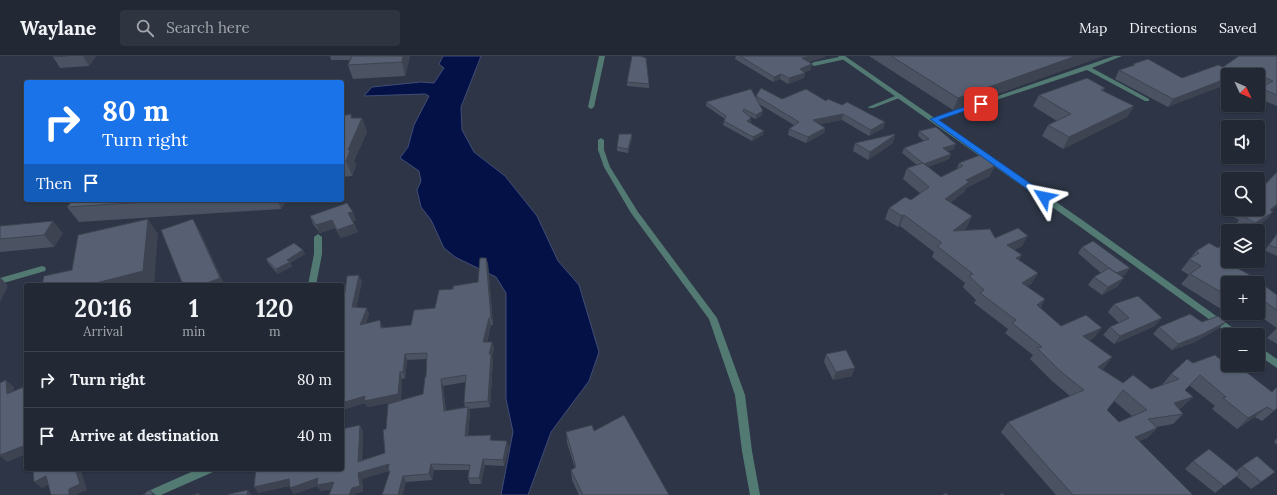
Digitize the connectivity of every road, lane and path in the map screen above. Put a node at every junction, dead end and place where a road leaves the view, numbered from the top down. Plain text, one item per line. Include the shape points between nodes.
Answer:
1 (602, 56) edge
2 (1119, 56) edge
3 (843, 57) edge
4 (814, 64) dead end
5 (1087, 68) junction
6 (900, 96) junction
7 (1147, 100) dead end
8 (591, 107) dead end
9 (871, 107) dead end
10 (934, 119) junction
11 (601, 140) dead end
12 (318, 237) dead end
13 (42, 269) dead end
14 (0, 281) edge
15 (312, 283) edge
16 (1227, 328) edge
17 (1265, 355) edge
18 (1277, 364) edge
19 (204, 471) edge
20 (150, 495) edge
21 (755, 495) edge

1 - 8 street
2 - 5 street
3 - 4 street
3 - 6 street
5 - 7 street
5 - 10 street
6 - 9 street
6 - 10 street
10 - 16 street
11 - 21 street via 601,150 607,167 635,213 713,318 740,395
12 - 15 street via 318,254
13 - 14 street
17 - 18 street
19 - 20 street

